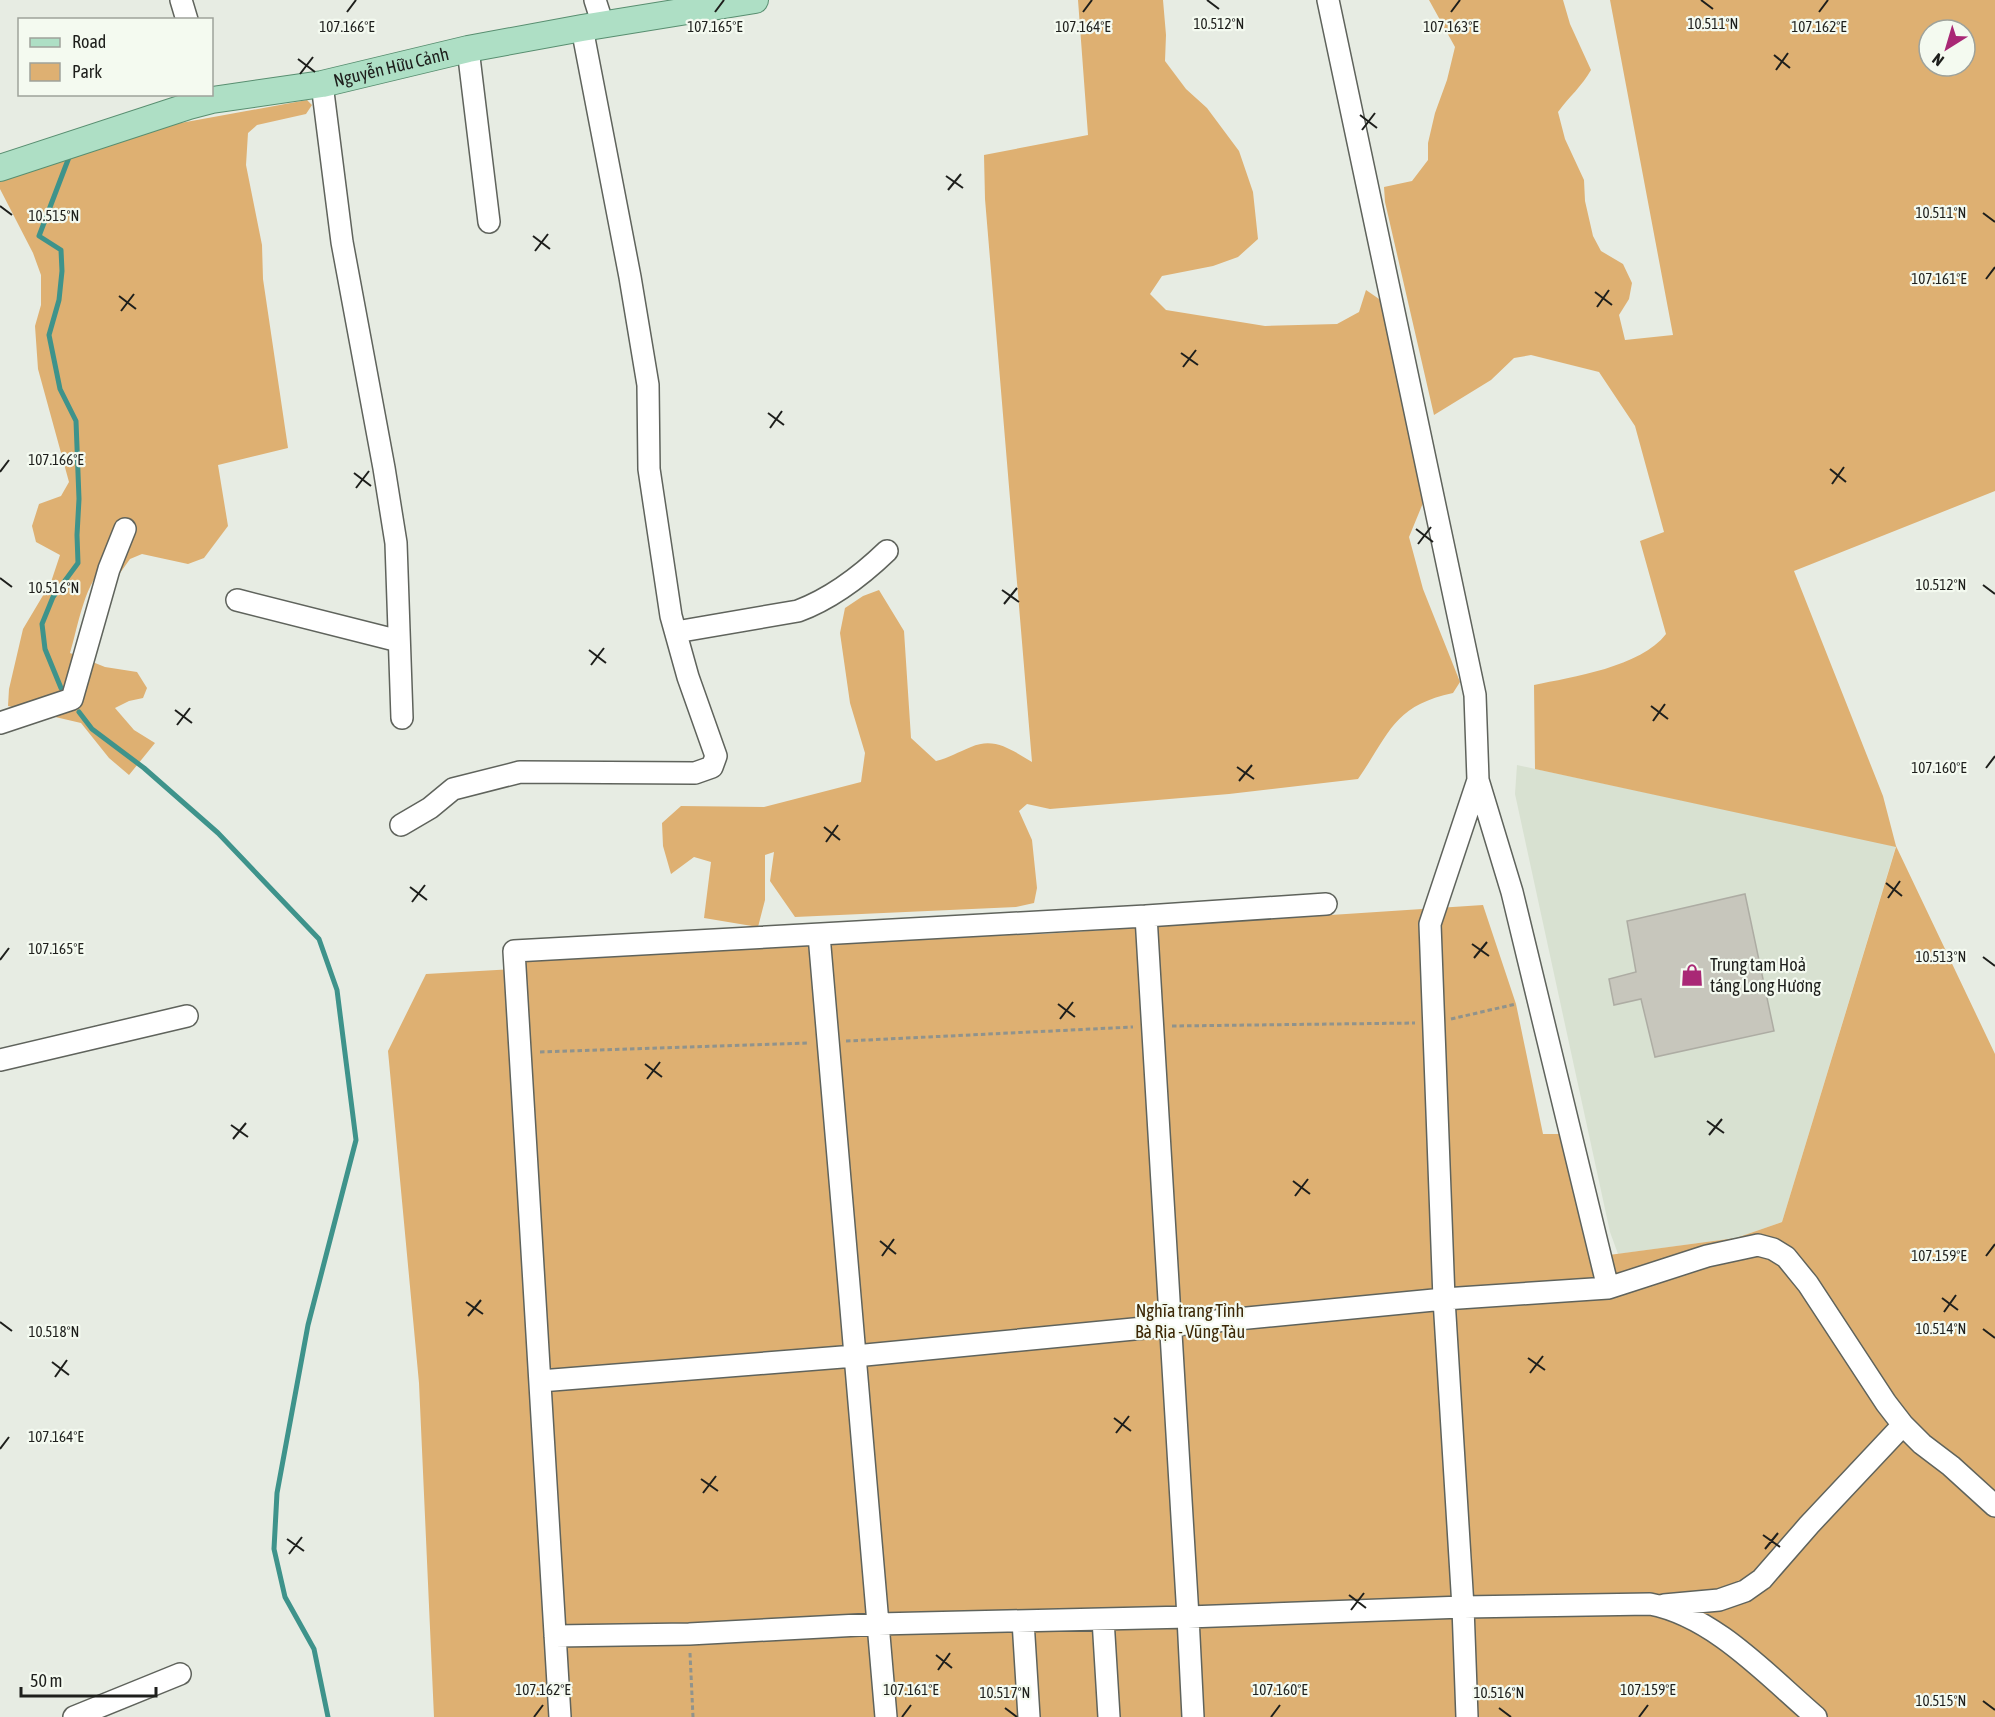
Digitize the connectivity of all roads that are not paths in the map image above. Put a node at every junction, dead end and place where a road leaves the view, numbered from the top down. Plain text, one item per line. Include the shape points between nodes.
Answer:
1 (181, 0) edge
2 (595, 0) edge
3 (755, 0) edge
4 (1328, 0) edge
5 (705, 3) edge
6 (186, 18) edge
7 (592, 26) junction
8 (468, 49) junction
9 (322, 84) junction
10 (211, 97) edge
11 (0, 168) edge
12 (489, 222) dead end
13 (125, 529) dead end
14 (887, 551) dead end
15 (237, 600) dead end
16 (676, 633) junction
17 (399, 641) junction
18 (402, 718) dead end
19 (0, 723) edge
20 (1478, 780) junction
21 (401, 825) dead end
22 (1326, 904) dead end
23 (1146, 916) junction
24 (819, 935) junction
25 (187, 1016) dead end
26 (0, 1060) edge
27 (1608, 1288) junction
28 (1444, 1299) junction
29 (1171, 1327) junction
30 (855, 1356) junction
31 (540, 1381) junction
32 (1903, 1425) junction
33 (1995, 1506) edge
34 (1660, 1606) junction
35 (1462, 1607) junction
36 (1188, 1617) junction
37 (1102, 1619) junction
38 (1023, 1621) junction
39 (878, 1624) junction
40 (555, 1636) junction
41 (180, 1674) dead end
42 (74, 1717) edge
43 (560, 1717) edge
44 (886, 1717) edge
45 (1029, 1717) edge
46 (1109, 1717) edge
47 (1193, 1717) edge
48 (1467, 1717) edge
49 (1815, 1717) edge

1 - 6 street
2 - 7 street
3 - 5 main road, Nguyễn Hữu Cảnh
4 - 20 street via 1475,695
5 - 7 main road, Nguyễn Hữu Cảnh
7 - 8 main road, Nguyễn Hữu Cảnh
7 - 16 street via 648,385 650,469
8 - 9 main road, Nguyễn Hữu Cảnh
8 - 12 street
9 - 10 main road, Nguyễn Hữu Cảnh
9 - 17 street via 342,242 396,543
10 - 11 main road, Nguyễn Hữu Cảnh
13 - 19 street via 109,569 72,699
14 - 16 street via 861,576 798,611
15 - 17 street
16 - 21 street via 716,756 712,767 695,773 520,772 453,789
17 - 18 street
20 - 27 street via 1512,892
20 - 28 street via 1430,924
22 - 23 street
23 - 24 street
23 - 29 street
24 - 30 street
24 - 31 street via 514,951
25 - 26 street
27 - 28 street
27 - 32 street via 1707,1256 1758,1245 1773,1249 1786,1257 1808,1284
28 - 29 street
28 - 35 street
29 - 30 street
29 - 36 street
30 - 31 street
30 - 39 street
31 - 40 street
32 - 33 street
32 - 34 street via 1762,1579 1745,1591 1719,1600
34 - 35 street
34 - 49 street via 1717,1631
35 - 36 street
35 - 48 street
36 - 37 street
36 - 47 street
37 - 38 street
37 - 46 street
38 - 39 street
38 - 45 street
39 - 40 street
39 - 44 street
40 - 43 street
41 - 42 street

